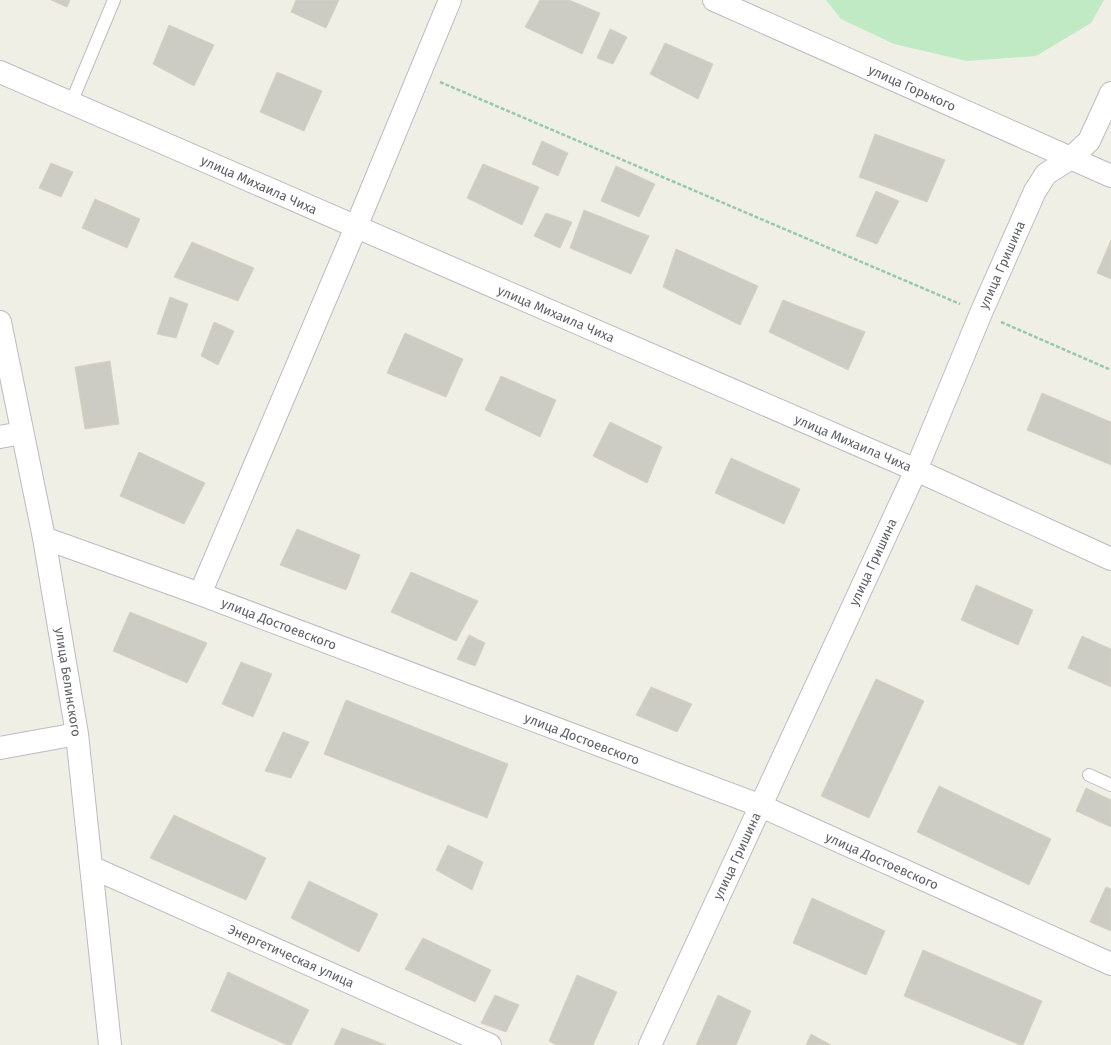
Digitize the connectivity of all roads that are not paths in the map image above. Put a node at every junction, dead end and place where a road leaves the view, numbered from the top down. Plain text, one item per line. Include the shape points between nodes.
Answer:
1 (114, 0) edge
2 (450, 0) edge
3 (714, 0) edge
4 (0, 72) edge
5 (1111, 93) edge
6 (71, 103) junction
7 (1071, 158) junction
8 (1111, 176) edge
9 (356, 227) junction
10 (0, 322) edge
11 (22, 433) junction
12 (0, 437) edge
13 (916, 470) junction
14 (44, 538) junction
15 (1111, 559) edge
16 (200, 594) junction
17 (76, 734) junction
18 (0, 748) edge
19 (1089, 775) dead end
20 (1111, 785) edge
21 (760, 806) junction
22 (91, 867) junction
23 (1111, 964) edge
24 (110, 1045) edge
25 (490, 1045) edge
26 (650, 1045) edge

1 - 6 lane
2 - 9 street
3 - 7 street, улица Горького
4 - 6 street, улица Михаила Чиха
5 - 7 street, улица Гришина via 1088,141
6 - 9 street, улица Михаила Чиха
7 - 8 street, улица Горького
7 - 13 street, улица Гришина via 1046,174 1035,191
9 - 13 street, улица Михаила Чиха
9 - 16 street
10 - 11 street, улица Белинского
11 - 12 street
11 - 14 street, улица Белинского
13 - 15 street, улица Михаила Чиха
13 - 21 street, улица Гришина
14 - 16 street, улица Достоевского
14 - 17 street, улица Белинского
16 - 21 street, улица Достоевского
17 - 18 street
17 - 22 street, улица Белинского
19 - 20 lane
21 - 23 street, улица Достоевского
21 - 26 street, улица Гришина
22 - 24 street, улица Белинского
22 - 25 street, Энергетическая улица

